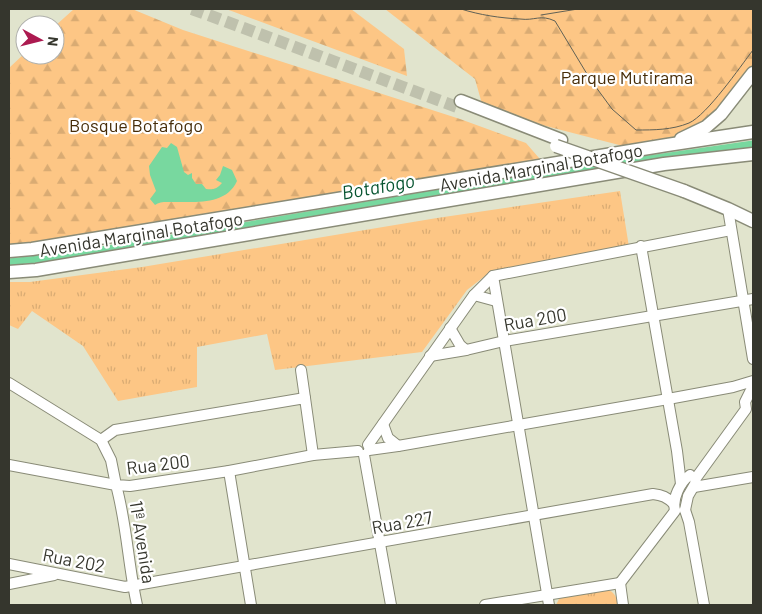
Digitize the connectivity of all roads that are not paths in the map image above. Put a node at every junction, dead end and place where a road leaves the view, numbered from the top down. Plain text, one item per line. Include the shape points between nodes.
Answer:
1 (753, 73) edge
2 (459, 104) tunnel mouth
3 (753, 132) edge
4 (667, 145) junction
5 (753, 154) edge
6 (732, 157) junction
7 (753, 163) edge
8 (686, 189) junction
9 (728, 208) junction
10 (753, 215) edge
11 (753, 221) edge
12 (731, 230) junction
13 (641, 246) junction
14 (9, 251) edge
15 (9, 272) edge
16 (493, 276) junction
17 (474, 295) junction
18 (749, 300) edge
19 (496, 301) junction
20 (654, 315) junction
21 (450, 328) junction
22 (504, 341) junction
23 (466, 350) junction
24 (430, 356) junction
25 (753, 359) edge
26 (300, 370) dead end
27 (753, 381) edge
28 (9, 384) edge
29 (753, 386) edge
30 (733, 387) junction
31 (305, 398) junction
32 (747, 398) junction
33 (668, 400) junction
34 (750, 409) edge
35 (383, 424) junction
36 (518, 426) junction
37 (101, 440) junction
38 (398, 446) junction
39 (365, 450) junction
40 (677, 451) junction
41 (313, 455) junction
42 (9, 464) edge
43 (229, 471) junction
44 (753, 477) edge
45 (693, 480) junction
46 (681, 484) junction
47 (116, 485) junction
48 (678, 508) junction
49 (534, 516) junction
50 (667, 522) junction
51 (689, 522) junction
52 (380, 542) junction
53 (9, 564) edge
54 (244, 567) junction
55 (26, 568) junction
56 (57, 574) junction
57 (22, 582) junction
58 (620, 583) junction
59 (9, 584) edge
60 (132, 585) junction
61 (551, 599) edge
62 (137, 605) edge
63 (251, 605) edge
64 (391, 605) edge
65 (485, 605) edge
66 (623, 605) edge
67 (704, 605) edge

1 - 4 main road via 706,127
2 - 8 main road
3 - 4 main road, Avenida Marginal Botafogo
4 - 14 main road, Avenida Marginal Botafogo
5 - 6 main road, Avenida Marginal Botafogo
6 - 7 main road
6 - 15 main road, Avenida Marginal Botafogo via 664,164
8 - 9 main road
8 - 10 main road
9 - 11 main road
9 - 12 street
12 - 13 street
12 - 18 street
13 - 16 street
13 - 20 street
16 - 17 street
16 - 19 street
17 - 19 street
17 - 21 street
18 - 20 street, Rua 200
18 - 25 street
19 - 22 street
20 - 22 street, Rua 200
20 - 33 street
21 - 23 street
21 - 24 street
22 - 23 street, Rua 200
22 - 36 street
23 - 24 street, Rua 200
24 - 35 street
26 - 31 street
27 - 30 street, Rua 200
28 - 37 street
29 - 32 street
30 - 32 street
30 - 33 street, Rua 200
31 - 37 street via 115,430
31 - 41 street
32 - 34 street
33 - 36 street, Rua 200
33 - 40 street
34 - 45 street
35 - 38 street via 388,438
35 - 39 street
36 - 38 street, Rua 200
36 - 49 street
37 - 47 street, Rua 200 via 111,460
38 - 39 street, Rua 200
39 - 41 street, Rua 200
39 - 52 street
40 - 45 street
40 - 46 street
41 - 43 street, Rua 200
42 - 47 street
43 - 47 street, Rua 200 via 130,486
43 - 54 street
44 - 45 street
45 - 46 street
45 - 48 street via 688,496
46 - 48 street
47 - 60 street, 11ª Avenida via 124,512
48 - 49 street, Rua 227 via 667,497 653,494
48 - 50 street
48 - 51 street
49 - 52 street, Rua 227
49 - 61 street
50 - 51 street
50 - 58 street
51 - 67 street
52 - 54 street, Rua 227
52 - 64 street
53 - 55 street, Rua 202
54 - 60 street, Rua 227
54 - 63 street
55 - 56 street, Rua 202
55 - 57 street
56 - 57 street
56 - 60 street, Rua 202 via 125,587
57 - 59 street
58 - 61 street
58 - 66 street
60 - 62 street, 11ª Avenida
61 - 65 street

